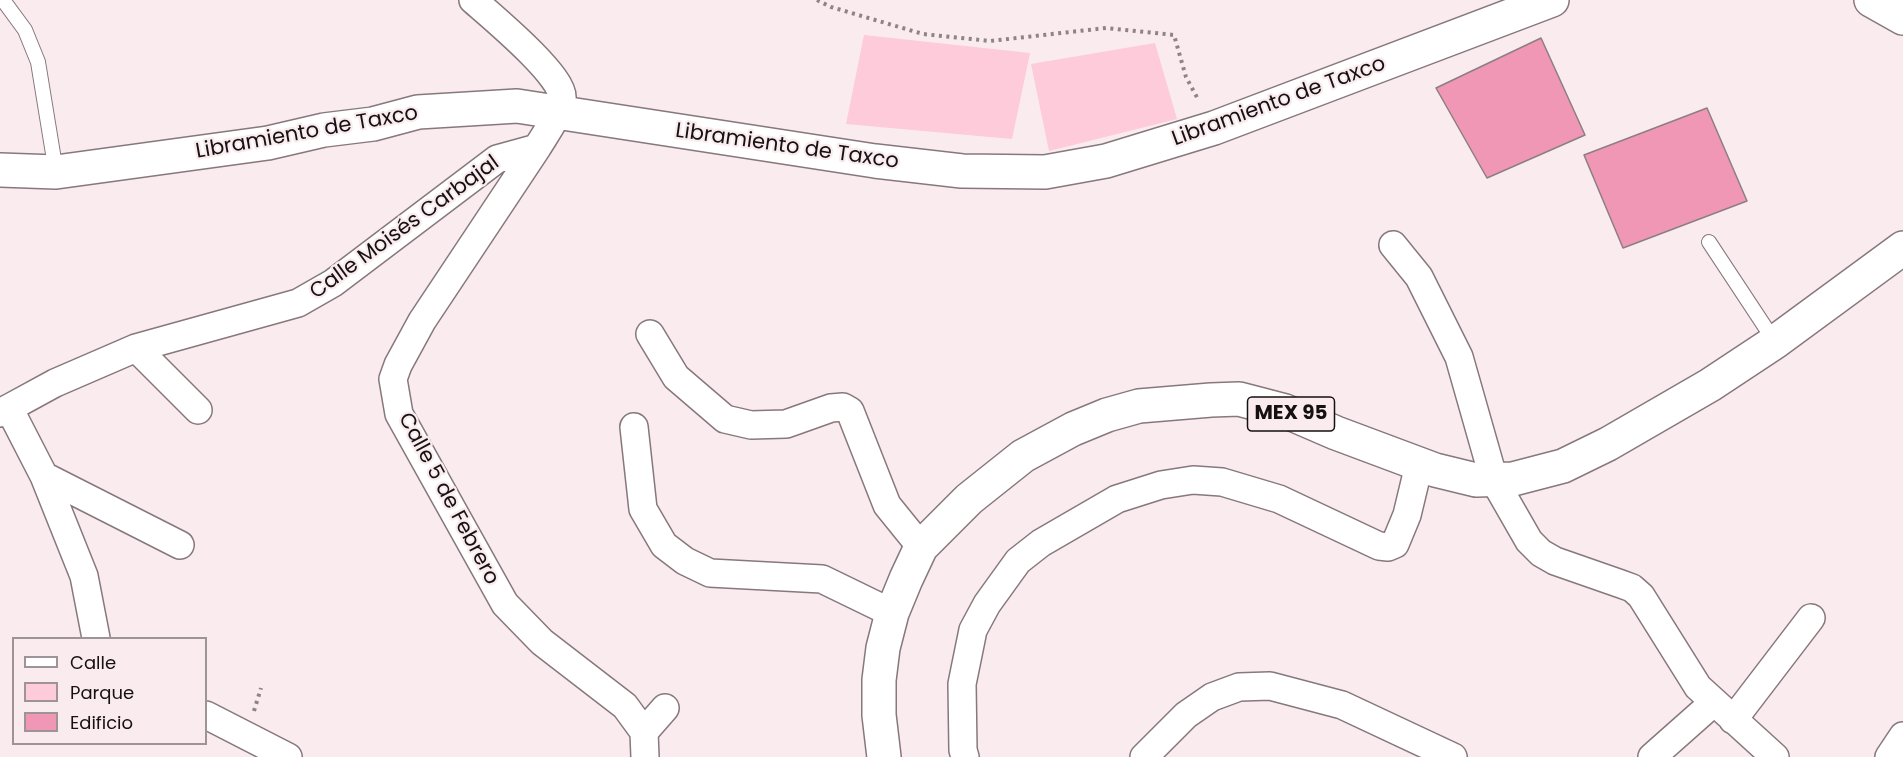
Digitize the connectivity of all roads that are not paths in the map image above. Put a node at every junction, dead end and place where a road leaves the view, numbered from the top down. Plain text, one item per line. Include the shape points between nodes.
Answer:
1 (3, 0) edge
2 (473, 0) edge
3 (1552, 0) edge
4 (1871, 0) edge
5 (1903, 18) edge
6 (558, 112) junction
7 (537, 148) junction
8 (0, 170) edge
9 (56, 172) junction
10 (1709, 242) dead end
11 (1393, 245) dead end
12 (1903, 248) edge
13 (1903, 259) edge
14 (1861, 281) junction
15 (650, 334) dead end
16 (1775, 342) junction
17 (136, 348) junction
18 (5, 410) edge
19 (198, 410) dead end
20 (634, 427) dead end
21 (1419, 465) junction
22 (44, 476) junction
23 (1494, 480) junction
24 (180, 545) dead end
25 (921, 547) junction
26 (892, 613) junction
27 (1810, 618) dead end
28 (96, 637) edge
29 (1713, 703) junction
30 (665, 708) dead end
31 (207, 716) edge
32 (1733, 720) junction
33 (1903, 736) edge
34 (645, 745) edge
35 (288, 757) edge
36 (885, 757) edge
37 (965, 757) edge
38 (1144, 757) edge
39 (1453, 757) edge
40 (1652, 757) edge
41 (1775, 757) edge
42 (1888, 757) edge

1 - 9 lane via 25,30 38,62
2 - 6 street via 552,75 562,96
3 - 6 main road, Libramiento de Taxco via 1214,128 1106,161 1045,172 962,171 875,161
4 - 5 main road
6 - 7 street
6 - 9 main road, Libramiento de Taxco via 517,106 418,112 268,143
7 - 17 street, Calle Moisés Carbajal via 497,159 333,283 298,303
7 - 34 street, Calle 5 de Febrero via 422,321 398,365 393,379 399,414 505,604 542,642 625,706
8 - 9 main road, Libramiento de Taxco
10 - 16 lane
11 - 23 street via 1419,277 1459,357
12 - 14 main road, MEX 95
13 - 14 main road, MEX 95
14 - 16 main road, MEX 95
15 - 25 street via 676,377 725,419 751,425 786,424 831,408 850,411 887,505
16 - 23 main road, MEX 95 via 1608,444 1563,466 1513,480
17 - 18 street, Calle Moisés Carbajal
17 - 19 street
18 - 22 street
20 - 26 street via 643,509 664,545 685,561 710,573 822,579
21 - 23 main road, MEX 95 via 1476,480
21 - 25 main road, MEX 95 via 1285,411 1239,399 1140,406 1073,429 1023,456 969,499
21 - 37 street via 1407,515 1395,543 1388,547 1279,499 1222,482 1193,480 1117,499 1041,543 1018,561 973,630 962,684
22 - 24 street
22 - 28 street via 84,576
23 - 29 street via 1529,541 1541,553 1632,588 1641,596 1698,687
25 - 26 main road, MEX 95
26 - 36 main road, MEX 95 via 879,680
27 - 32 street
29 - 32 street
29 - 40 street
30 - 34 street
31 - 35 street
32 - 41 street
33 - 42 street
38 - 39 street via 1186,715 1212,697 1239,687 1270,686 1342,705

